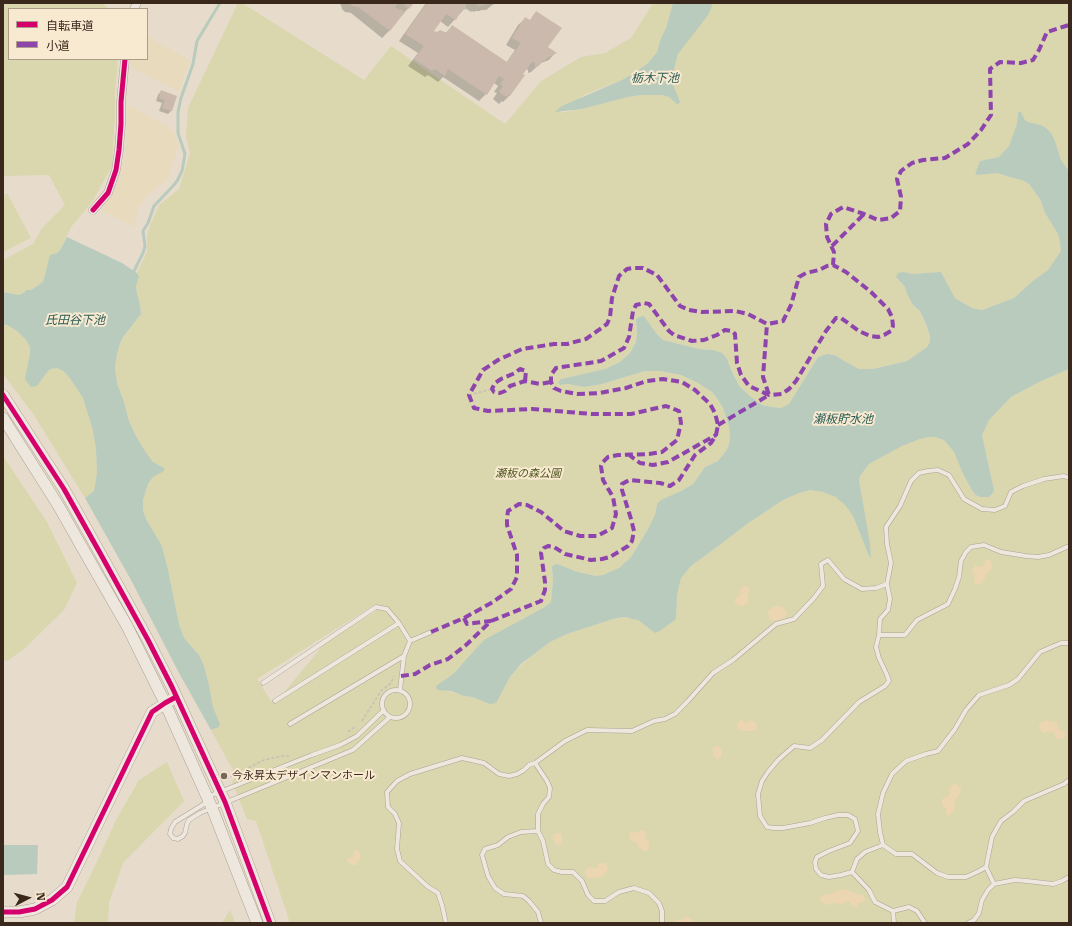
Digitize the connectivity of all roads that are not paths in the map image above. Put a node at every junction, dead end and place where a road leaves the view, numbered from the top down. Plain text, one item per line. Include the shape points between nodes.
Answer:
1 (125, 60) edge
2 (93, 210) dead end
3 (3, 395) edge
4 (3, 418) edge
5 (1069, 478) edge
6 (1069, 546) edge
7 (887, 584) junction
8 (399, 623) junction
9 (431, 632) dead end
10 (879, 635) junction
11 (410, 641) junction
12 (1069, 643) edge
13 (404, 656) junction
14 (263, 683) dead end
15 (400, 690) junction
16 (176, 697) junction
17 (275, 702) dead end
18 (165, 703) junction
19 (384, 710) junction
20 (390, 717) junction
21 (290, 724) dead end
22 (535, 763) junction
23 (1069, 780) edge
24 (220, 791) junction
25 (209, 802) junction
26 (225, 802) junction
27 (538, 831) junction
28 (883, 845) junction
29 (986, 867) junction
30 (852, 872) junction
31 (1069, 877) edge
32 (994, 884) junction
33 (893, 911) junction
34 (3, 912) edge
35 (257, 923) edge
36 (270, 923) edge
37 (446, 923) edge
38 (541, 923) edge
39 (662, 923) edge
40 (894, 923) edge
41 (925, 923) edge
42 (968, 923) edge

1 - 2 street via 116,170 108,193
3 - 16 street via 64,489 148,640
4 - 18 street via 58,505 127,626
5 - 7 lane via 1064,476 1044,479 1023,486 1011,492 1005,506 995,510 982,509 964,499 949,475 938,470 919,472 911,481 900,506 886,527 891,562
6 - 10 lane via 1038,557 1001,552 984,545 971,547 961,561 959,577 948,604 917,620 905,635
7 - 10 lane via 890,599 888,610 880,619
7 - 22 lane via 862,589 844,579 828,560 821,564 823,586 794,619 776,624 733,660 713,673 675,714 632,731 587,730 565,741
8 - 11 lane
8 - 14 lane via 388,609 376,607
8 - 17 lane
9 - 11 lane
10 - 30 lane via 876,647 889,681 859,702 822,740 810,748 794,746 768,772 758,794 760,816 767,827 783,828 838,815 848,815 855,819 858,831 850,842 818,857 815,862 816,869 821,875 830,877
11 - 13 lane
12 - 28 lane via 1061,643 1040,652 1018,680 979,695 938,751 906,761 892,774 883,793 878,814
13 - 15 lane
13 - 21 lane
15 - 19 lane via 391,691 384,697
15 - 20 lane via 409,699 410,708 400,718
16 - 18 street
16 - 24 street
18 - 25 street
18 - 34 street via 152,712 67,887 52,900 35,908
19 - 20 lane
19 - 24 lane via 357,736 340,745
20 - 26 lane via 353,750
22 - 27 lane via 550,788 549,797 538,814
22 - 37 lane via 509,776 499,774 484,763 462,758 410,774 396,781 387,792 388,807 399,823 396,848 400,861 438,893
23 - 29 lane via 1024,801 1001,820 992,837
24 - 25 lane
24 - 26 street
25 - 25 lane via 200,813 189,820 183,836 173,838 170,834 174,822
25 - 26 lane
25 - 35 street
26 - 36 street
27 - 38 lane via 521,832 508,837 498,845 485,849 482,855 488,876 495,888 504,894 523,896 538,912
27 - 39 lane via 548,864 554,870 573,872 582,881 588,896 594,901 605,901 619,892 634,888 648,893 658,903 662,911
28 - 29 lane via 896,854 912,854 948,878 966,877
28 - 30 lane via 865,852 857,859
29 - 32 lane
30 - 33 lane via 869,890 875,902
31 - 32 lane via 1052,884 1028,880
32 - 42 lane via 982,900 979,913
33 - 40 lane
33 - 41 lane via 909,907 917,911

